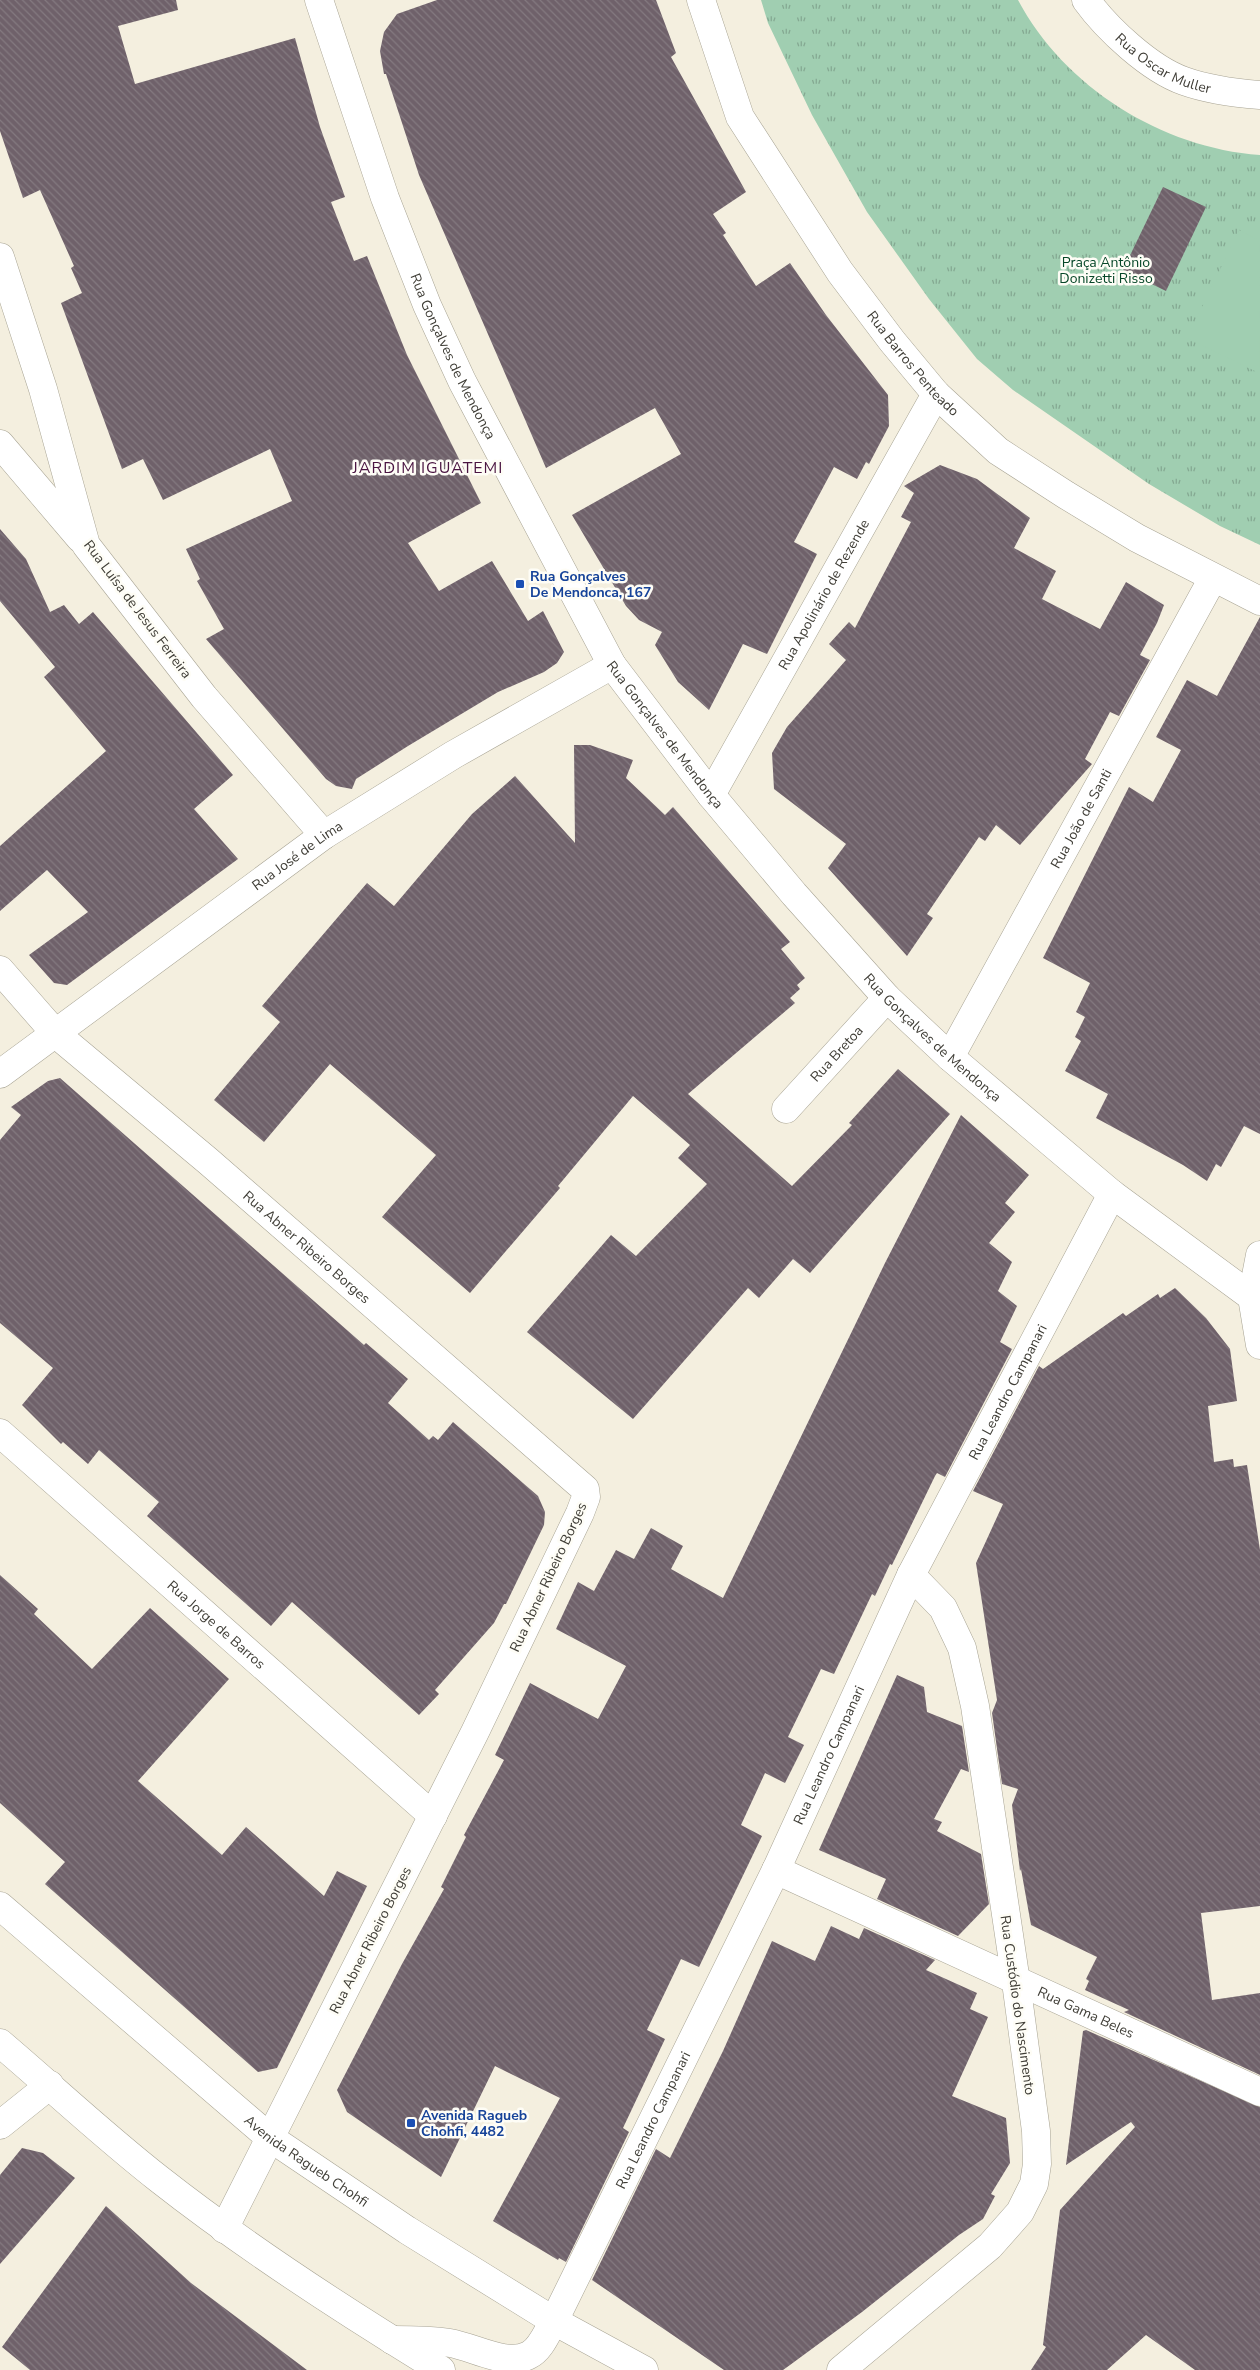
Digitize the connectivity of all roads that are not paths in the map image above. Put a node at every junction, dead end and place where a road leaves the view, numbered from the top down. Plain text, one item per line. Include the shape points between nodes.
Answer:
1 (319, 0) edge
2 (701, 0) edge
3 (1086, 0) edge
4 (1260, 95) edge
5 (0, 257) edge
6 (936, 394) junction
7 (0, 444) edge
8 (86, 545) junction
9 (1213, 578) junction
10 (1260, 601) edge
11 (612, 665) junction
12 (711, 795) junction
13 (324, 835) junction
14 (0, 970) edge
15 (887, 998) junction
16 (56, 1034) junction
17 (950, 1057) junction
18 (0, 1074) edge
19 (786, 1109) dead end
20 (1112, 1194) junction
21 (1260, 1255) edge
22 (1252, 1296) junction
23 (1260, 1345) edge
24 (0, 1433) edge
25 (911, 1575) junction
26 (433, 1816) junction
27 (776, 1870) junction
28 (0, 1906) edge
29 (1016, 1982) junction
30 (0, 2043) edge
31 (50, 2085) junction
32 (1260, 2092) edge
33 (0, 2125) edge
34 (269, 2138) junction
35 (224, 2229) junction
36 (554, 2321) junction
37 (392, 2340) junction
38 (441, 2370) edge
39 (644, 2370) edge
40 (841, 2370) edge

1 - 11 street, Rua Gonçalves de Mendonça via 385,198 427,305 462,381
2 - 6 street, Rua Barros Penteado via 740,117 840,272
3 - 4 street, Rua Oscar Muller via 1097,15 1141,56 1182,80 1225,92
5 - 8 street, Rua Luísa de Jesus Ferreira via 43,389
6 - 9 street, Rua Barros Penteado via 998,451 1121,528
6 - 12 street, Rua Apolinário de Rezende
7 - 8 street
8 - 13 street, Rua Luísa de Jesus Ferreira via 204,697
9 - 10 street, Rua Barros Penteado
9 - 17 street, Rua João de Santi
11 - 12 street, Rua Gonçalves de Mendonça
11 - 13 street, Rua José de Lima via 453,755
12 - 15 street, Rua Gonçalves de Mendonça
13 - 16 street, Rua José de Lima
14 - 16 street, Rua Abner Ribeiro Borges
15 - 17 street, Rua Gonçalves de Mendonça
15 - 19 street, Rua Bretoa
16 - 18 street, Rua José de Lima
16 - 26 street, Rua Abner Ribeiro Borges via 216,1168 585,1489 586,1497 580,1513
17 - 20 street, Rua Gonçalves de Mendonça
20 - 22 street, Rua Gonçalves de Mendonça
20 - 25 street, Rua Leandro Campanari
21 - 22 street
22 - 23 street
24 - 26 street, Rua Jorge de Barros
25 - 27 street, Rua Leandro Campanari
25 - 29 street, Rua Custódio do Nascimento via 943,1608 962,1648 975,1706
26 - 34 street, Rua Abner Ribeiro Borges
27 - 29 street, Rua Gama Beles
27 - 36 street, Rua Leandro Campanari
28 - 34 street, Avenida Ragueb Chohfi
29 - 32 street, Rua Gama Beles
29 - 40 street, Rua Custódio do Nascimento via 1036,2130 1034,2184 1020,2212 990,2246
30 - 31 street
31 - 33 street
31 - 35 street via 156,2177
34 - 35 street, Rua Abner Ribeiro Borges
34 - 36 street, Avenida Ragueb Chohfi via 407,2230
35 - 37 street
36 - 37 street, Rua Leandro Campanari via 540,2345 530,2355 518,2359 503,2358 452,2343
36 - 39 street, Avenida Ragueb Chohfi
37 - 38 street

